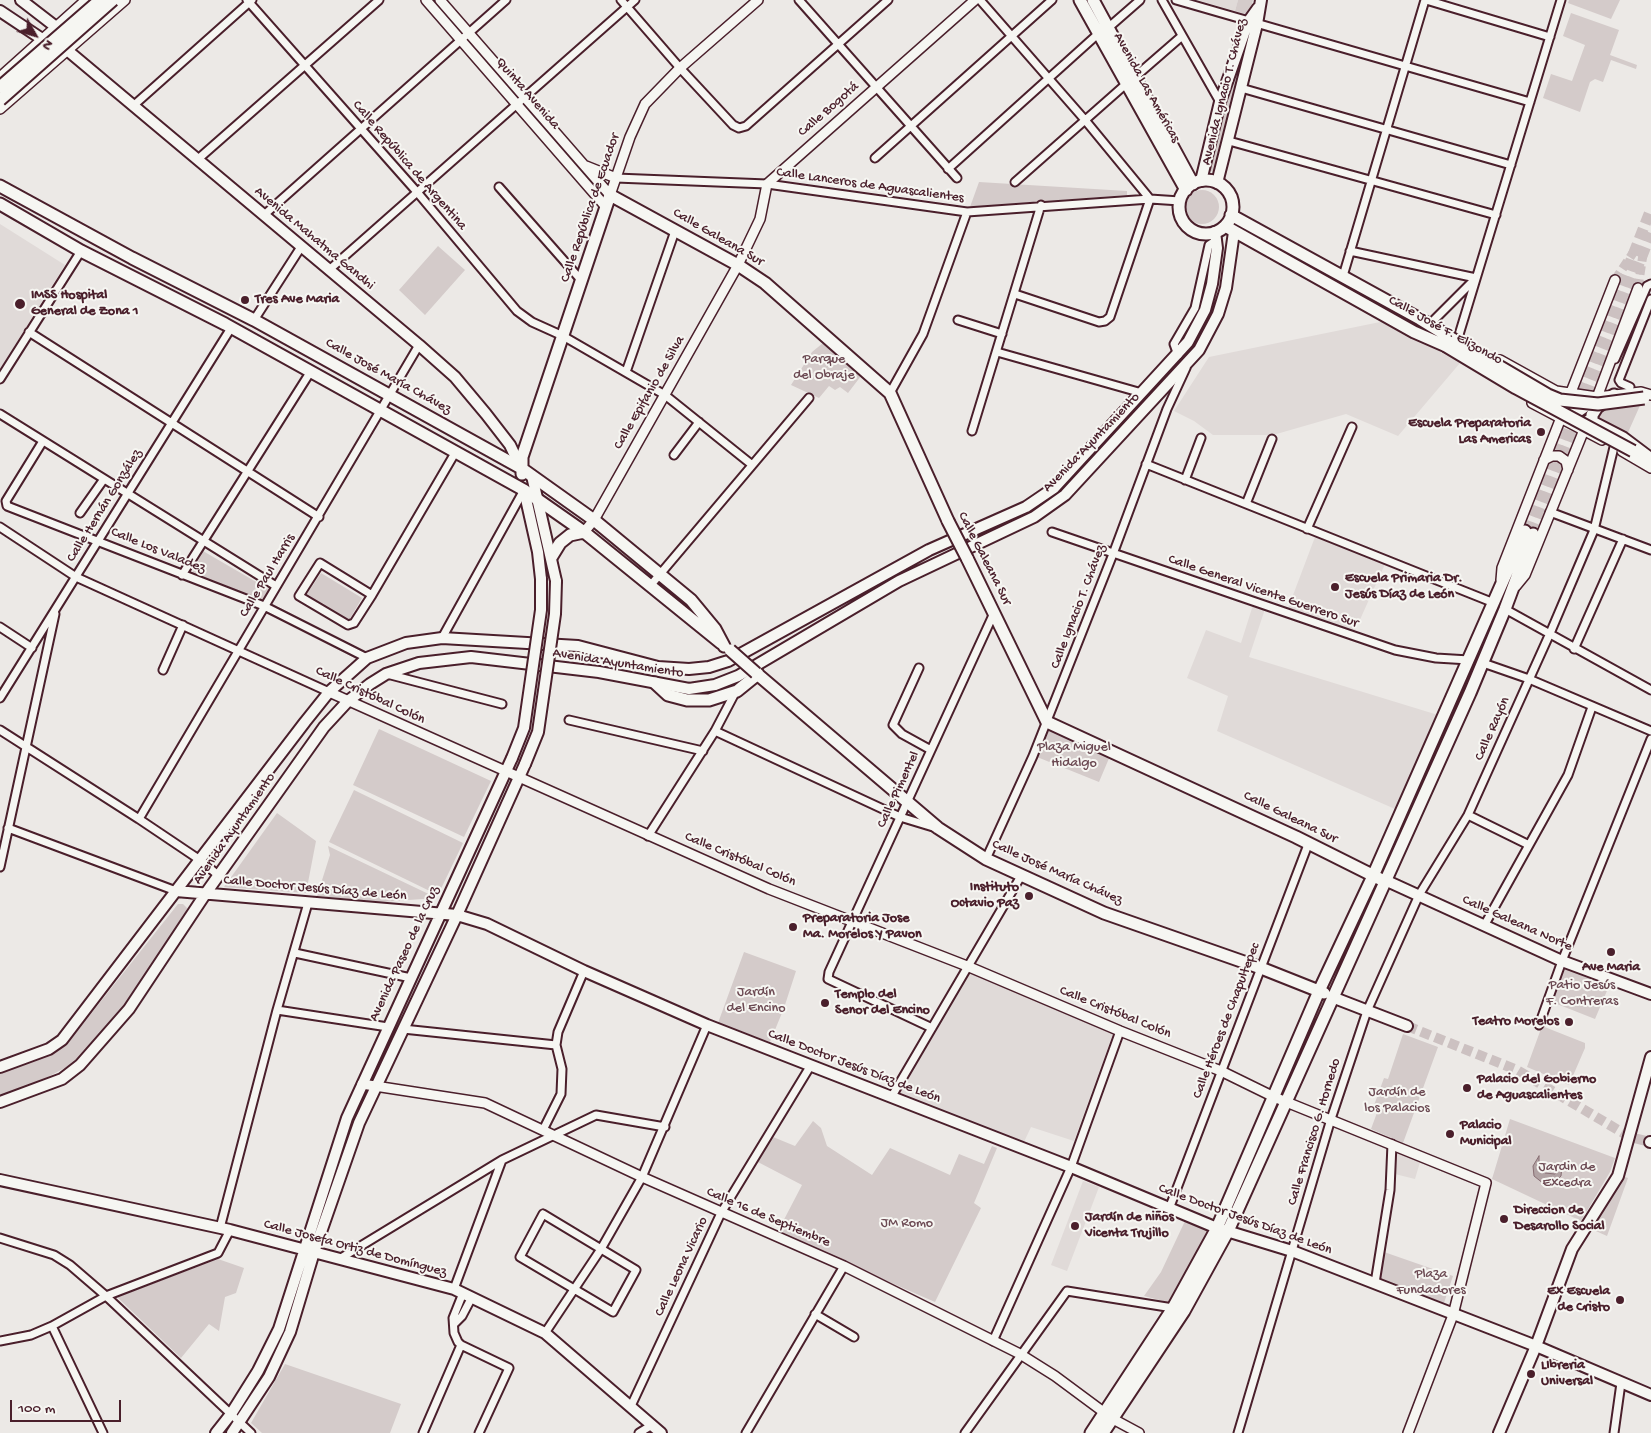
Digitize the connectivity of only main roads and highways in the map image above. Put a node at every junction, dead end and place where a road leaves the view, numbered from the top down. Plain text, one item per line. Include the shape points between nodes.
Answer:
1 (21, 0) edge
2 (100, 0) edge
3 (113, 0) edge
4 (1080, 0) edge
5 (1093, 0) edge
6 (1260, 4) edge
7 (0, 11) edge
8 (1253, 23) junction
9 (1103, 31) junction
10 (67, 50) junction
11 (0, 87) edge
12 (0, 100) edge
13 (1217, 183) junction
14 (1193, 185) junction
15 (0, 186) edge
16 (608, 201) joint
17 (0, 204) edge
18 (1232, 215) junction
19 (1223, 233) junction
20 (81, 251) junction
21 (132, 258) junction
22 (1452, 341) junction
23 (1614, 395) road end
24 (1649, 398) edge
25 (1651, 460) edge
26 (521, 468) junction
27 (532, 476) junction
28 (524, 490) junction
29 (538, 499) junction
30 (584, 532) junction
31 (552, 556) junction
32 (727, 648) junction
33 (757, 673) junction
34 (655, 683) junction
35 (1374, 876) junction
36 (1387, 881) junction
37 (176, 891) junction
38 (206, 893) junction
39 (440, 914) junction
40 (457, 915) junction
41 (1319, 991) junction
42 (1651, 994) edge
43 (1332, 997) junction
44 (1407, 1026) tunnel mouth
45 (1651, 1057) edge
46 (0, 1067) edge
47 (1649, 1078) edge
48 (0, 1102) edge
49 (0, 1180) edge
50 (1223, 1230) junction
51 (309, 1250) junction
52 (1536, 1346) junction
53 (1651, 1395) edge
54 (1108, 1416) junction
55 (216, 1433) edge
56 (232, 1433) edge
57 (661, 1433) edge
58 (1091, 1433) edge
59 (1103, 1433) edge
60 (1499, 1433) edge

1 - 10 main road, Avenida Mahatma Gandhi via 56,27
2 - 11 main road, bridge
3 - 12 main road, bridge
4 - 9 main road, Avenida Las Américas
5 - 9 main road, Avenida Las Américas
6 - 8 main road, Avenida Ignacio T. Chávez
7 - 10 main road, Avenida Mahatma Gandhi via 42,39
8 - 13 main road, Avenida Ignacio T. Chávez via 1241,88
8 - 14 main road, Avenida Ignacio T. Chávez via 1220,102
9 - 14 main road, Avenida Las Américas via 1136,76
9 - 14 main road, Avenida Las Américas via 1126,84
10 - 26 main road, Avenida Mahatma Gandhi via 455,377 510,444
13 - 14 main road
13 - 18 main road via 1230,196
14 - 19 main road via 1180,202 1180,214 1186,225 1203,234
15 - 21 main road, Calle José María Chávez
16 - 26 main road, Calle República de Ecuador
16 - 35 main road, Calle Galeana Sur, bridge via 675,231 765,283 890,393 948,521 1047,722 1309,842
17 - 20 main road, Calle José María Chávez
18 - 19 main road
18 - 22 main road, Calle José F. Elizondo via 1420,319
19 - 22 main road, Calle José F. Elizondo via 1414,332
19 - 34 main road, Avenida Ayuntamiento via 1229,272 1218,314 1208,335 1188,362 1065,495 1034,517 899,581 738,676 715,685 689,689
19 - 37 main road, Avenida Ayuntamiento via 1205,310 1196,330 1178,355 1054,488 1026,507 929,550 728,661 709,667 689,670 658,667 578,646 442,638 406,644 367,658 329,692
20 - 21 main road via 93,244 120,257
20 - 28 main road, Calle José María Chávez via 232,328
21 - 26 main road, Calle José María Chávez via 254,320
22 - 24 main road, Calle José F. Elizondo, bridge via 1560,400 1598,404
22 - 25 main road, Calle José F. Elizondo, bridge via 1516,388
23 - 25 main road via 1598,407 1592,415 1592,422 1623,438
26 - 27 main road, Calle José María Chávez
26 - 28 main road, Avenida Paseo de la Cruz
27 - 29 main road, Avenida Paseo de la Cruz
27 - 32 main road, Calle José María Chávez via 594,520 691,600
28 - 29 main road, Calle José María Chávez
28 - 39 main road, Avenida Paseo de la Cruz, bridge via 541,579 540,610 524,728
29 - 30 main road, Calle José María Chávez
29 - 31 main road, Avenida Paseo de la Cruz
30 - 31 main road via 570,535 560,542
30 - 32 main road, Calle José María Chávez
31 - 40 main road, Avenida Paseo de la Cruz, bridge via 556,581 555,614 538,732
32 - 33 main road, Calle José María Chávez, bridge
33 - 34 main road via 737,691 709,700 687,700 668,695
33 - 41 main road, Calle José María Chávez via 938,828 986,858 1104,913
34 - 38 main road, Avenida Ayuntamiento via 599,672 470,657 419,663 386,674 348,701 324,726
35 - 36 main road, Calle Galeana Norte
35 - 36 main road via 1500,588 1529,533 1512,591 1483,663
35 - 41 main road
36 - 42 main road, Calle Galeana Norte via 1562,961
36 - 43 main road
37 - 38 main road, Calle Doctor Jesús Díaz de León
37 - 46 main road, Avenida Ayuntamiento via 62,1040 49,1049
38 - 39 main road, Calle Doctor Jesús Díaz de León
38 - 48 main road, Avenida Ayuntamiento via 129,1009 80,1065 62,1079
39 - 40 main road, Calle Doctor Jesús Díaz de León
39 - 51 main road, Avenida Paseo de la Cruz via 347,1118
40 - 50 main road, Calle Doctor Jesús Díaz de León via 487,924 707,1025
40 - 51 main road, Avenida Paseo de la Cruz via 359,1124
41 - 43 main road, Calle José María Chávez
41 - 50 main road
43 - 44 main road
43 - 50 main road via 1286,1102
45 - 47 main road
47 - 52 main road via 1618,1176 1572,1249
49 - 51 main road, Calle Josefa Ortiz de Domínguez
50 - 52 main road, Calle Doctor Jesús Díaz de León via 1292,1250
50 - 54 main road
50 - 54 main road via 1184,1311
51 - 55 main road, Avenida Paseo de la Cruz via 279,1329 258,1371
51 - 56 main road, Avenida Paseo de la Cruz via 290,1332 269,1377
51 - 57 main road, Calle Josefa Ortiz de Domínguez via 463,1293 546,1332
52 - 53 main road, Calle Doctor Jesús Díaz de León
52 - 60 main road
54 - 58 main road
54 - 59 main road

